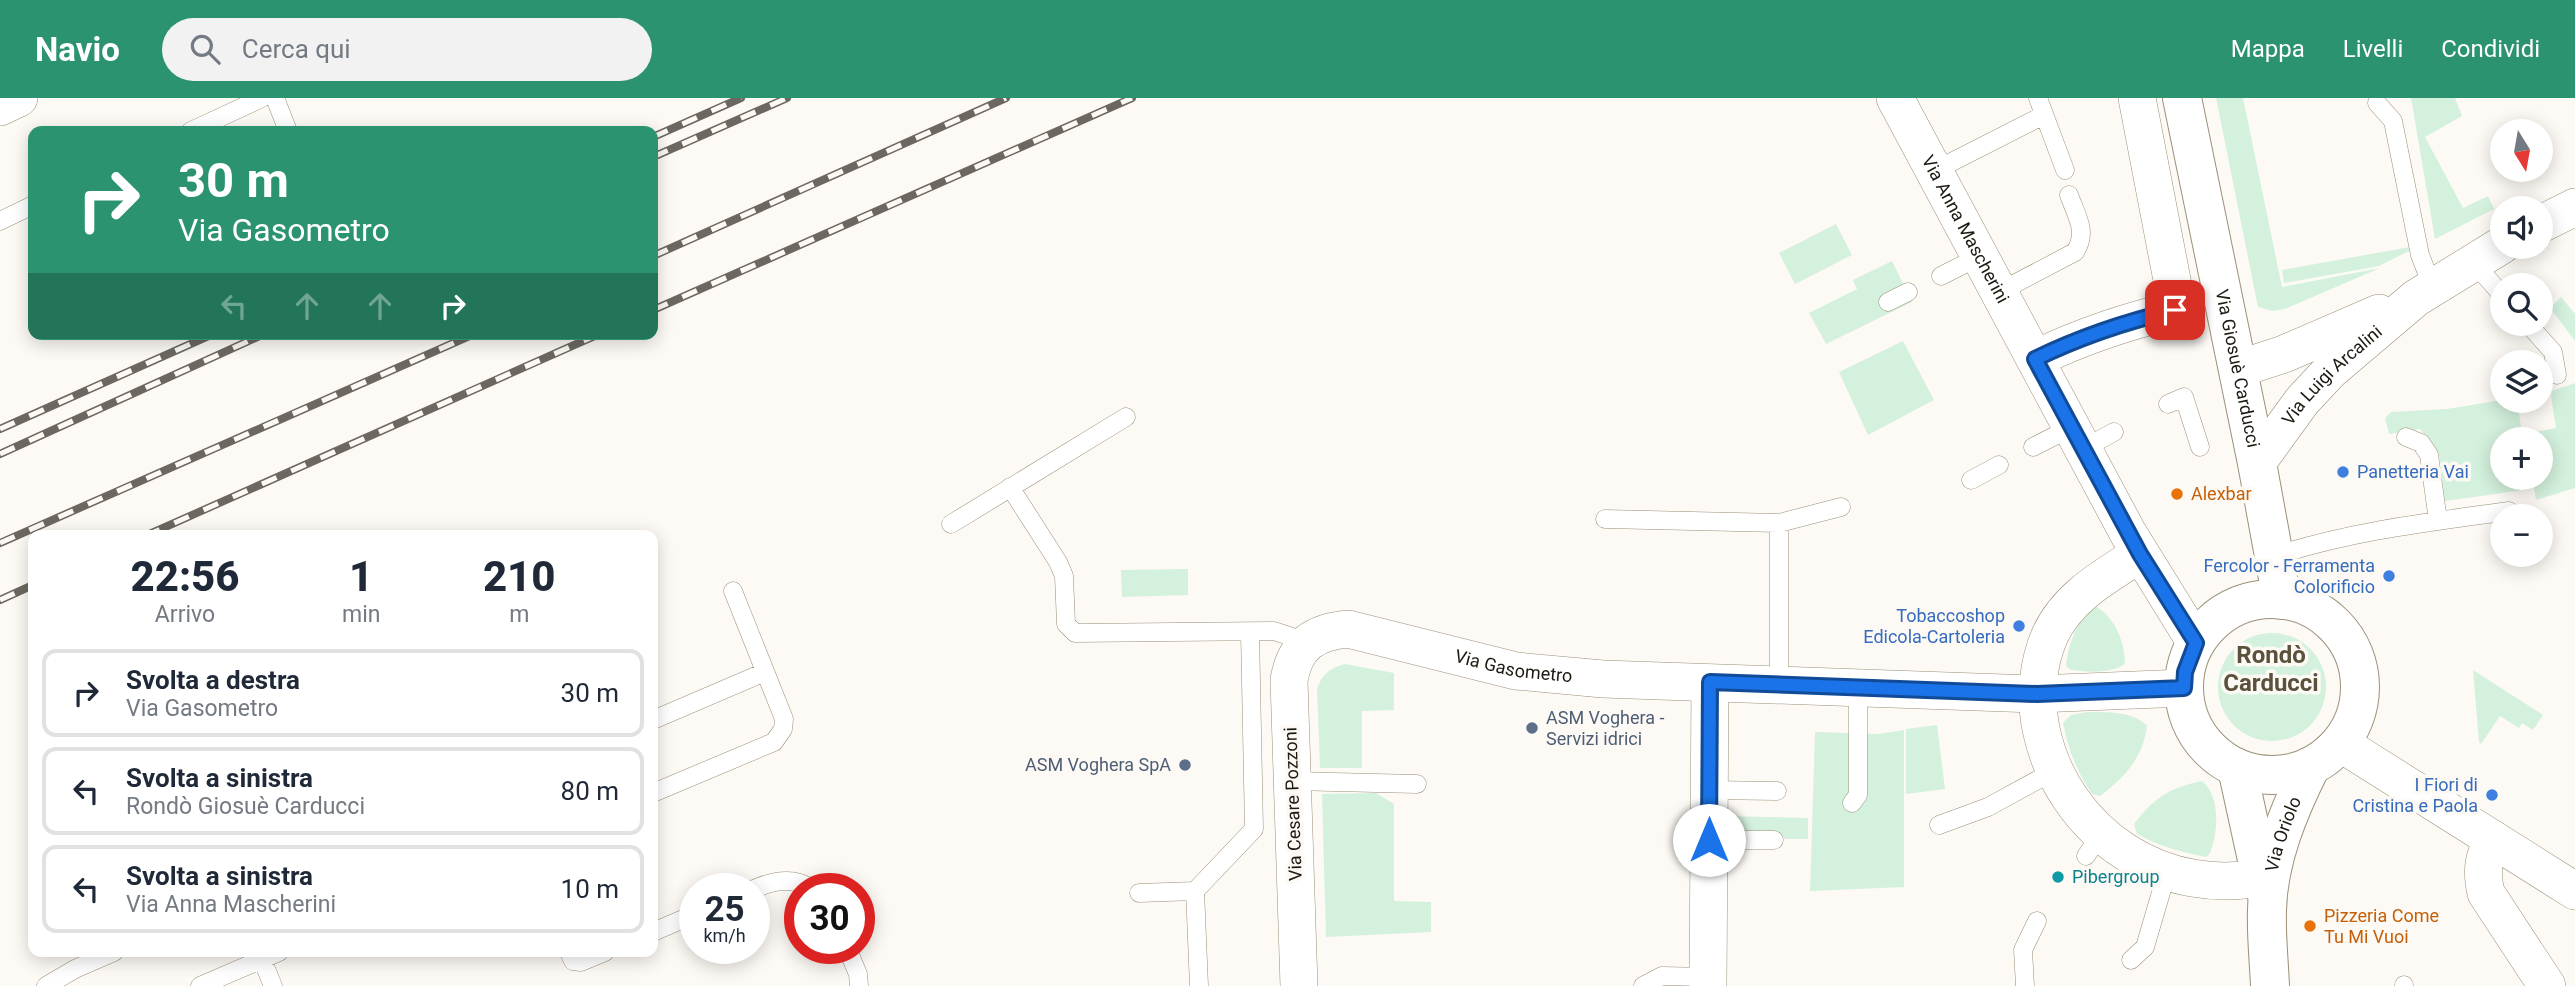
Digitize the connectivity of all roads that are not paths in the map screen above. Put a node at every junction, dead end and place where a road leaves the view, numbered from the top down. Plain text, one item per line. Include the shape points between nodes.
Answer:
1 (262, 98) edge
2 (275, 98) edge
3 (1895, 98) edge
4 (2137, 98) edge
5 (2182, 98) edge
6 (2377, 103) dead end
7 (2041, 107) edge
8 (202, 126) edge
9 (286, 126) edge
10 (2065, 170) dead end
11 (1934, 171) junction
12 (2069, 195) dead end
13 (28, 207) edge
14 (2575, 207) edge
15 (2553, 218) edge
16 (0, 221) edge
17 (2488, 254) edge
18 (1980, 256) junction
19 (2494, 273) edge
20 (1941, 276) dead end
21 (1908, 292) dead end
22 (1999, 292) junction
23 (2424, 292) junction
24 (1888, 302) dead end
25 (2539, 336) edge
26 (2035, 359) junction
27 (2238, 369) junction
28 (2557, 375) dead end
29 (2168, 404) dead end
30 (1126, 417) dead end
31 (2090, 436) junction
32 (2406, 437) dead end
33 (2033, 447) dead end
34 (2200, 447) dead end
35 (2258, 463) junction
36 (1999, 465) dead end
37 (1971, 480) dead end
38 (1010, 487) junction
39 (1841, 507) dead end
40 (2490, 514) edge
41 (1605, 519) dead end
42 (2438, 521) junction
43 (1779, 523) junction
44 (951, 524) dead end
45 (2140, 554) junction
46 (2275, 556) junction
47 (733, 590) dead end
48 (2282, 600) junction
49 (1250, 632) junction
50 (1314, 638) junction
51 (2196, 643) junction
52 (765, 672) junction
53 (1710, 682) junction
54 (1779, 685) junction
55 (1858, 687) junction
56 (2184, 688) junction
57 (2037, 694) junction
58 (658, 718) edge
59 (2325, 754) junction
60 (2237, 768) junction
61 (2054, 771) junction
62 (1292, 781) junction
63 (1417, 784) dead end
64 (1709, 790) junction
65 (658, 791) edge
66 (1777, 791) dead end
67 (1852, 803) dead end
68 (1939, 825) dead end
69 (2493, 839) junction
70 (1709, 840) junction
71 (1774, 840) dead end
72 (2168, 872) junction
73 (2266, 886) junction
74 (1195, 891) junction
75 (2575, 891) edge
76 (1139, 892) dead end
77 (679, 921) edge
78 (2036, 921) dead end
79 (658, 930) edge
80 (103, 957) edge
81 (267, 957) edge
82 (571, 957) edge
83 (593, 957) edge
84 (262, 959) junction
85 (2131, 960) dead end
86 (854, 964) edge
87 (1708, 981) edge
88 (1198, 985) edge
89 (46, 986) edge
90 (200, 986) edge
91 (273, 986) edge
92 (859, 986) edge
93 (1299, 986) edge
94 (1643, 986) edge
95 (2025, 986) edge
96 (2270, 986) edge
97 (2547, 986) edge

1 - 8 lane
2 - 9 lane
3 - 11 street, Via Anna Mascherini
4 - 26 street via 2177,306 2073,340
5 - 27 street, Via Giosuè Carducci
6 - 23 lane via 2393,121
7 - 10 lane
7 - 11 lane
11 - 18 street, Via Anna Mascherini
12 - 22 lane via 2083,233 2075,252
13 - 16 lane
14 - 15 street
17 - 19 lane
17 - 23 street, Via Luigi Arcalini
18 - 20 lane
18 - 22 street, Via Anna Mascherini
21 - 24 lane
22 - 26 street, Via Anna Mascherini
23 - 27 street, Via Luigi Arcalini via 2284,354
23 - 35 street, Via Luigi Arcalini via 2329,371
25 - 28 lane via 2553,352
26 - 31 street, Via Anna Mascherini
27 - 35 street, Via Giosuè Carducci
29 - 34 lane via 2184,397
30 - 38 lane
31 - 33 lane
31 - 45 street, Via Anna Mascherini
32 - 42 lane via 2421,443 2429,455
35 - 46 street, Via Giosuè Carducci
36 - 37 lane
38 - 44 lane
38 - 49 lane via 1058,562 1064,576 1066,624 1075,633
39 - 43 lane
40 - 42 lane
41 - 43 lane
42 - 46 lane via 2368,531
43 - 54 lane
45 - 51 street, Via Anna Mascherini
45 - 57 street via 2088,587 2064,612 2040,664
46 - 48 street, Via Giosuè Carducci
47 - 52 lane
48 - 51 street via 2257,600 2232,608 2211,623
48 - 59 street via 2308,606 2331,621 2348,642 2358,667 2360,694 2353,720
49 - 50 lane
49 - 74 lane via 1254,829
50 - 53 street, Via Gasometro via 1348,629 1516,671
50 - 62 street, Via Cesare Pozzoni via 1296,657 1289,680
51 - 56 street
52 - 58 lane
52 - 65 lane via 784,719 774,742
53 - 54 street, Via Gasometro
53 - 64 street
54 - 55 street, Via Gasometro
55 - 57 street, Via Gasometro
55 - 67 lane via 1858,795
56 - 57 street, Via Gasometro
56 - 60 street via 2194,727 2220,758
57 - 61 street via 2042,733
59 - 60 street via 2286,773 2261,774
59 - 69 street
59 - 73 street, Via Oriolo via 2294,800
60 - 73 street, Via Oriolo
61 - 68 lane via 1989,807
61 - 72 street via 2094,845 2121,850
62 - 63 lane
62 - 93 street, Via Cesare Pozzoni
64 - 66 lane
64 - 70 street
69 - 75 street
69 - 97 street via 2483,858 2486,893
70 - 71 lane
70 - 87 street
72 - 73 street
72 - 85 lane via 2145,947
73 - 96 street, Via Oriolo
74 - 76 lane
74 - 88 lane
77 - 79 lane
78 - 95 lane via 2023,950
80 - 89 lane
81 - 84 lane
82 - 83 lane via 581,962
84 - 90 lane
84 - 91 lane
86 - 92 lane
87 - 94 lane via 1662,976

